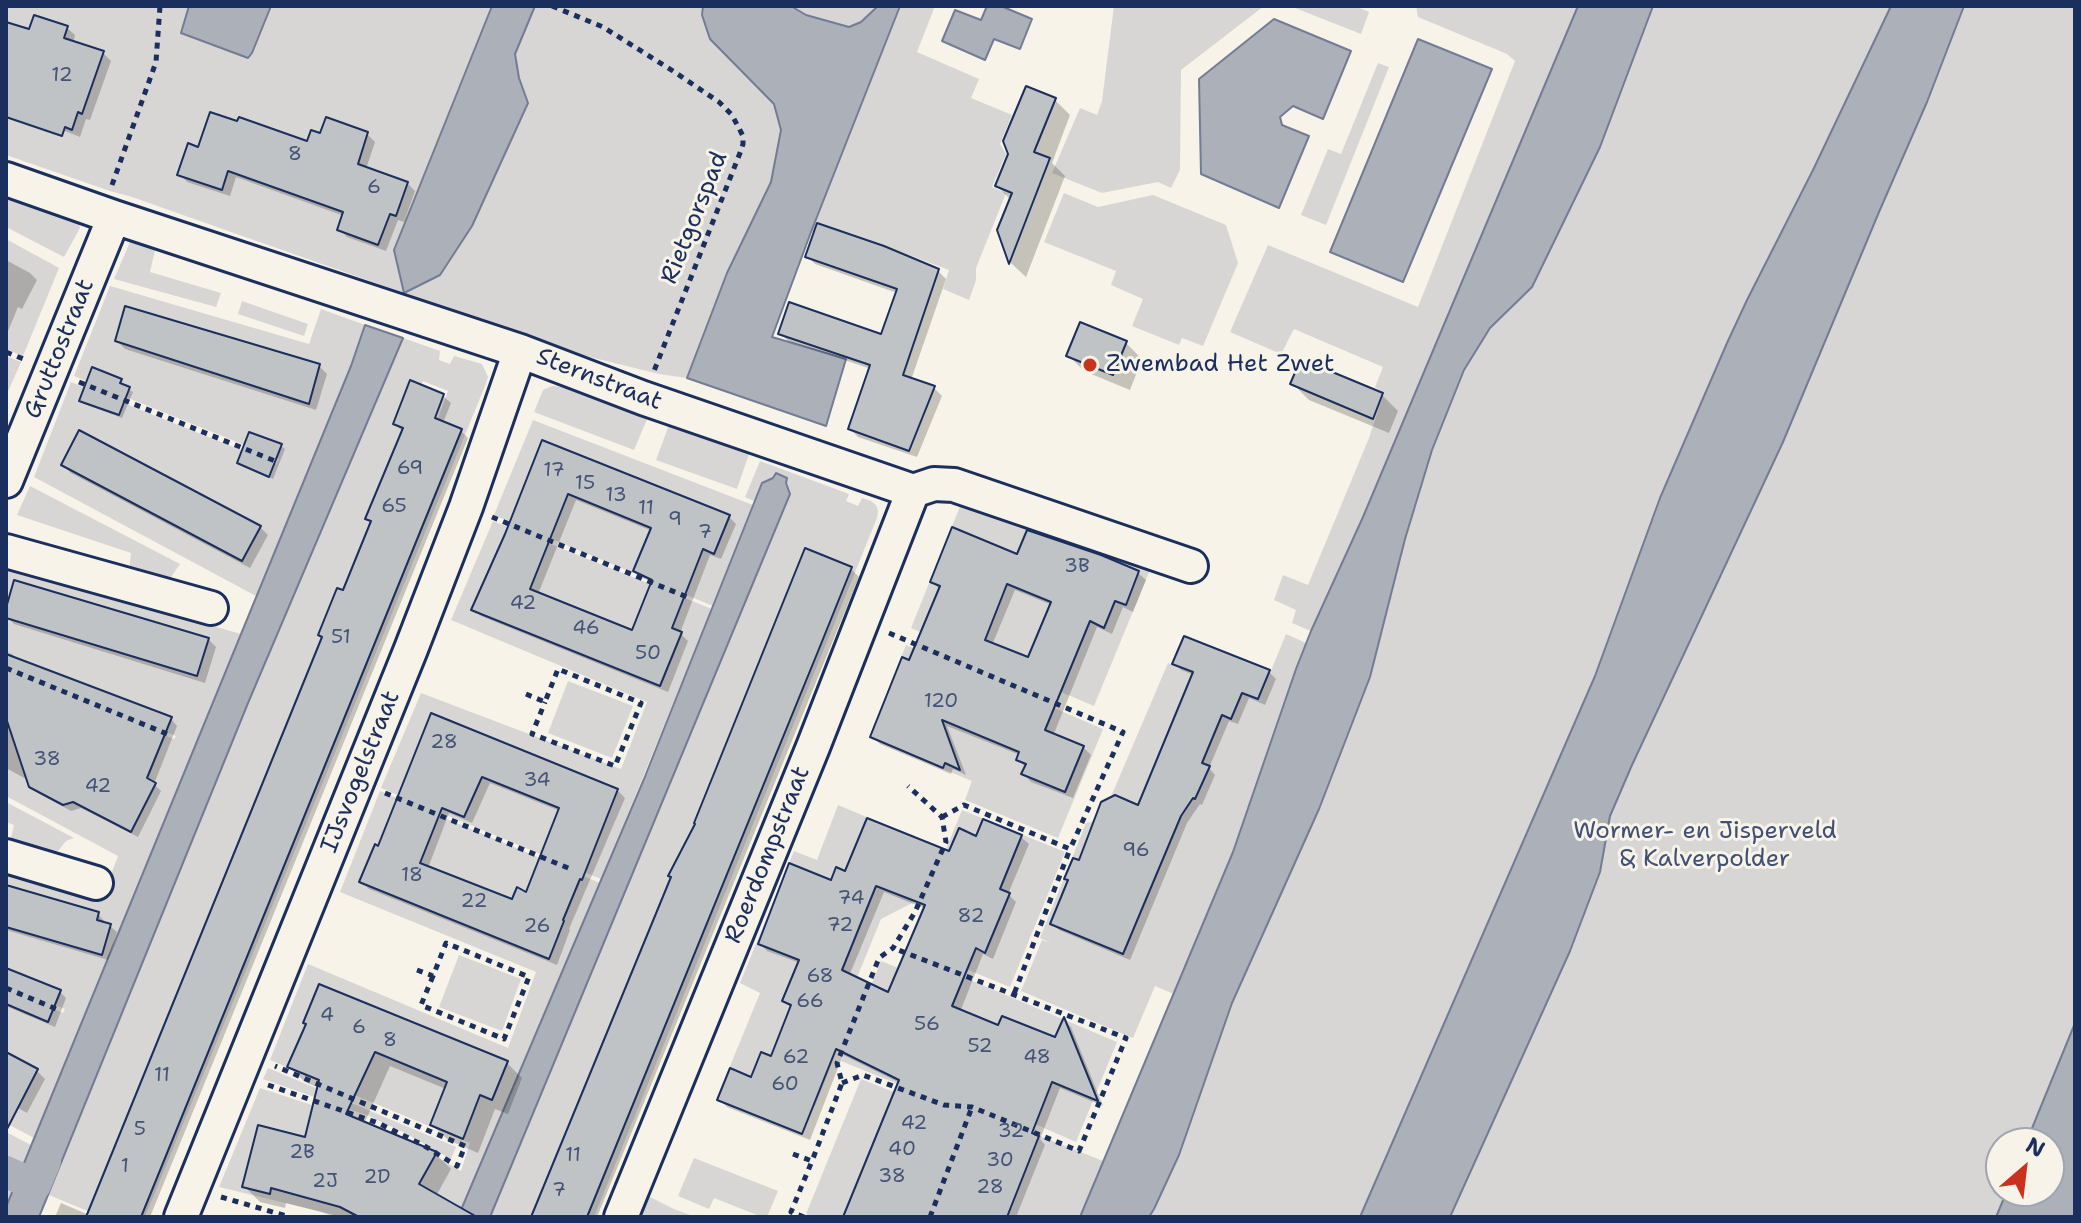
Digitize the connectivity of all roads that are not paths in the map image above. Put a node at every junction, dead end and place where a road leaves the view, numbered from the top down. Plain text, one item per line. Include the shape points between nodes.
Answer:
1 (6, 179) edge
2 (108, 215) junction
3 (520, 351) junction
4 (6, 481) edge
5 (913, 491) junction
6 (6, 551) edge
7 (1191, 566) dead end
8 (211, 608) dead end
9 (6, 856) edge
10 (96, 883) dead end
11 (187, 1203) edge
12 (621, 1217) edge

1 - 2 street, Sternstraat
2 - 3 street, Sternstraat
2 - 4 street, Gruttostraat
3 - 5 street, Sternstraat
3 - 11 street, IJsvogelstraat via 411,649
5 - 7 street, Sternstraat via 954,485
5 - 12 street, Roerdompstraat
6 - 8 street
9 - 10 street

